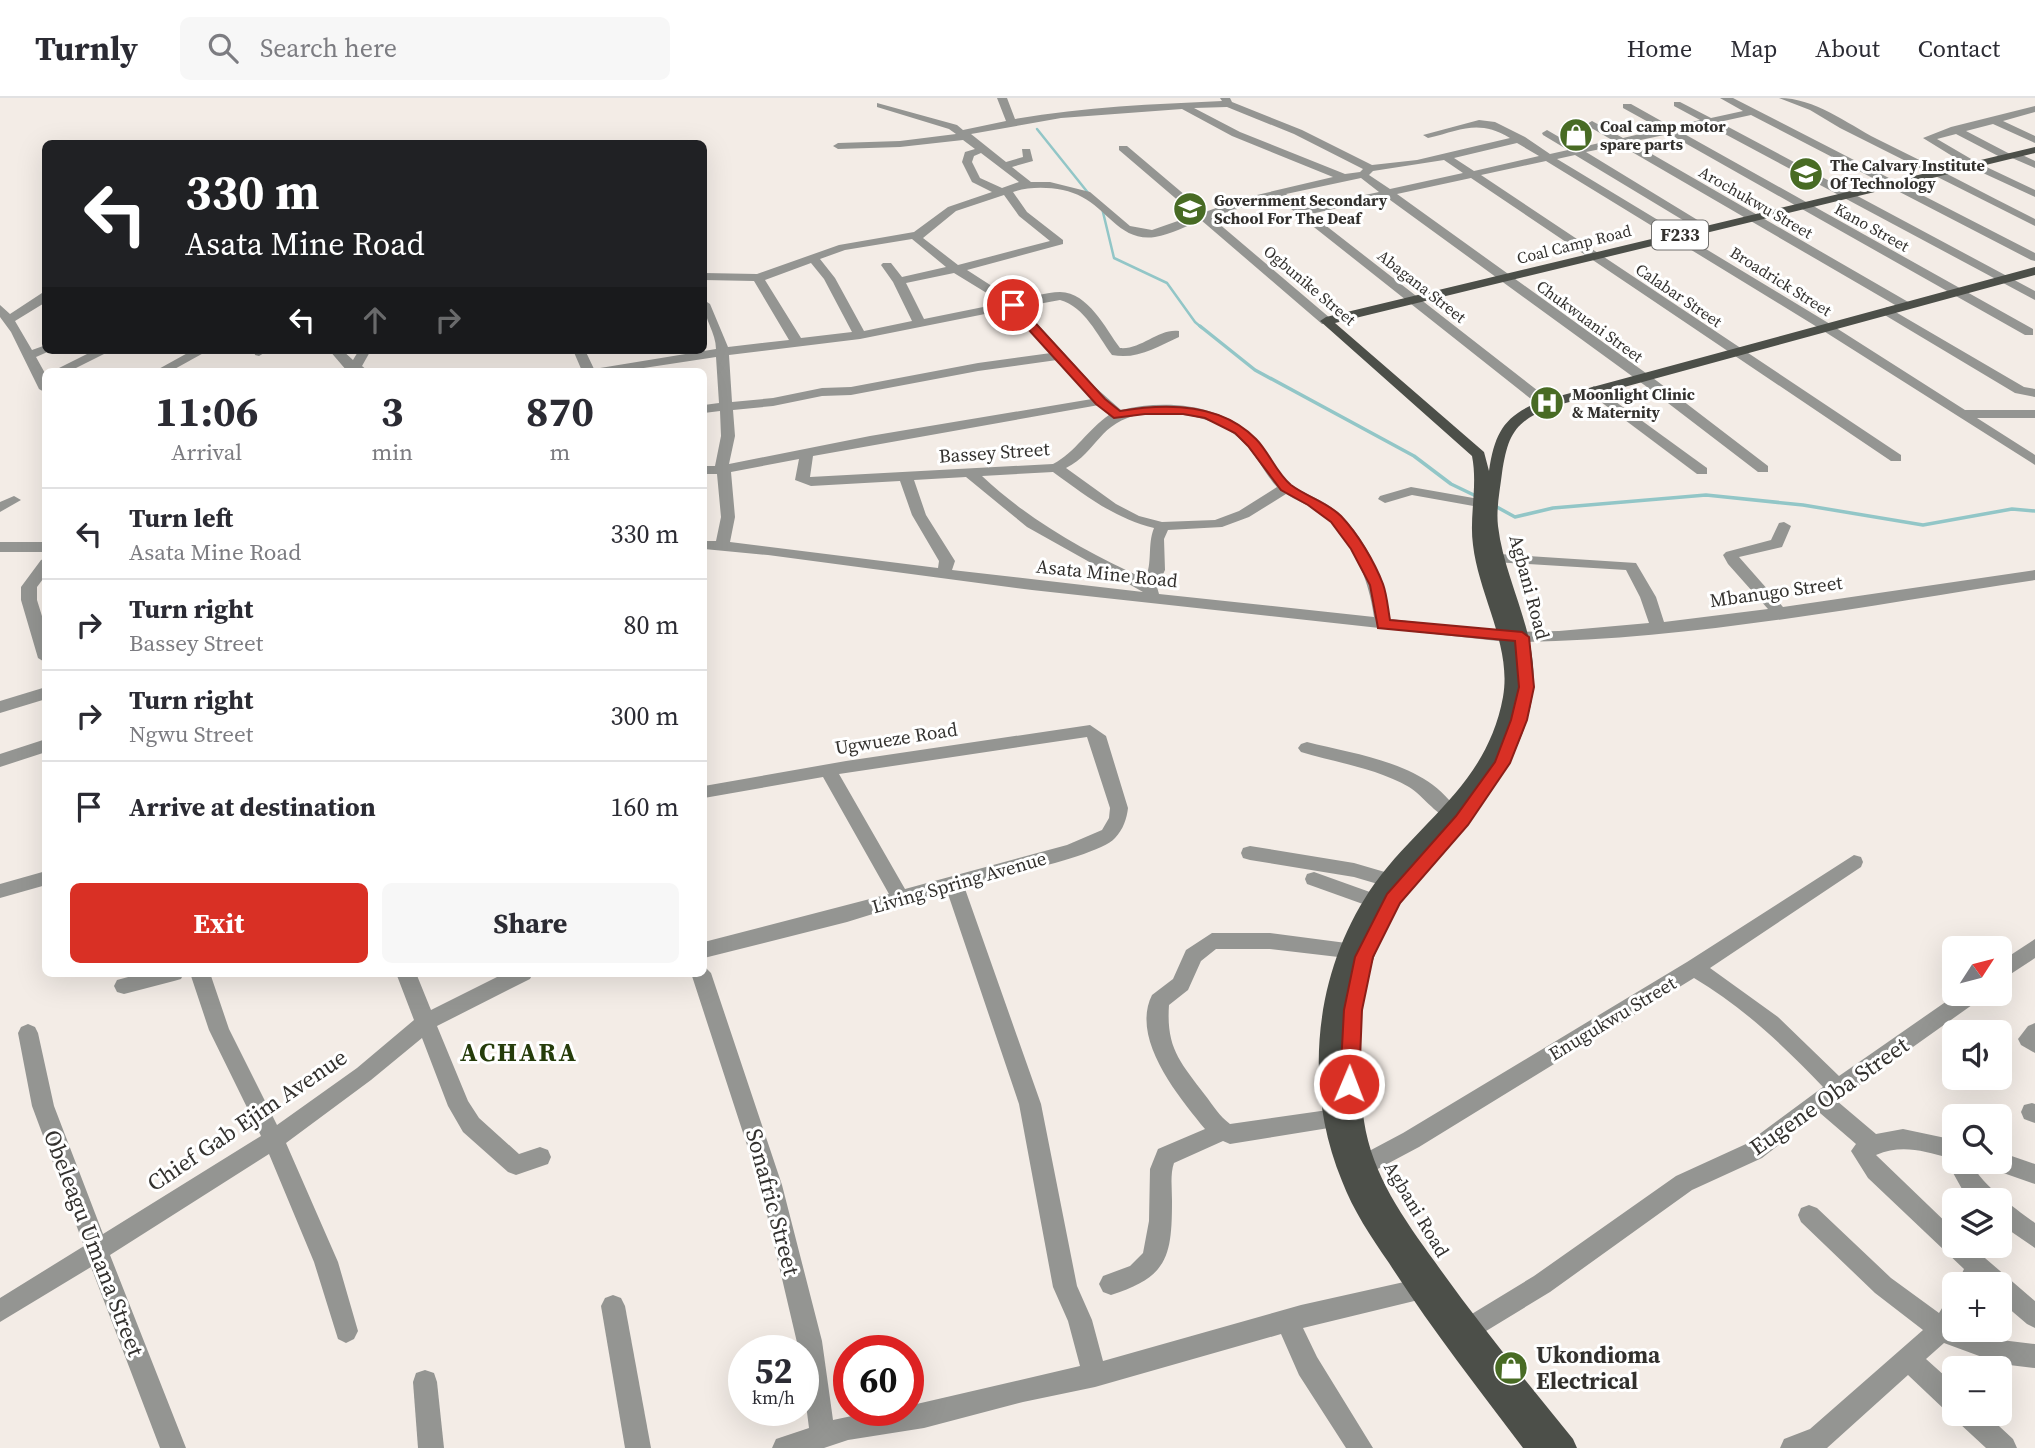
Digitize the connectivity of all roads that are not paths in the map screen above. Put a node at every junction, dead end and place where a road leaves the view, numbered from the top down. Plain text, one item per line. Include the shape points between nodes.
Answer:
1 (1002, 98) edge
2 (1725, 98) edge
3 (1784, 98) edge
4 (1226, 101) edge
5 (1181, 102) edge
6 (1678, 104) dead end
7 (880, 105) dead end
8 (1627, 106) dead end
9 (2035, 109) edge
10 (1752, 112) junction
11 (1991, 119) junction
12 (1011, 121) junction
13 (1710, 121) junction
14 (1592, 124) dead end
15 (1955, 129) junction
16 (1667, 130) junction
17 (1547, 133) dead end
18 (965, 134) junction
19 (1427, 135) dead end
20 (1521, 139) junction
21 (2035, 140) edge
22 (1622, 141) junction
23 (838, 146) dead end
24 (1123, 148) dead end
25 (985, 149) junction
26 (2035, 150) edge
27 (1026, 151) dead end
28 (1577, 152) junction
29 (1446, 156) junction
30 (2011, 156) junction
31 (1551, 158) junction
32 (1006, 165) junction
33 (1974, 165) junction
34 (2035, 165) edge
35 (1367, 172) junction
36 (1472, 174) junction
37 (1935, 174) junction
38 (1345, 177) junction
39 (1890, 184) junction
40 (1022, 185) junction
41 (1004, 191) junction
42 (1278, 193) junction
43 (1389, 194) junction
44 (1844, 194) junction
45 (2035, 194) edge
46 (1800, 205) junction
47 (1303, 212) junction
48 (1201, 216) junction
49 (1751, 218) junction
50 (2035, 223) edge
51 (1704, 229) junction
52 (917, 235) junction
53 (1678, 235) junction
54 (1592, 256) junction
55 (813, 258) junction
56 (2035, 258) edge
57 (887, 265) dead end
58 (957, 270) junction
59 (2035, 271) edge
60 (707, 276) edge
61 (1504, 277) junction
62 (758, 278) junction
63 (2006, 279) junction
64 (899, 281) junction
65 (1959, 292) junction
66 (2035, 296) edge
67 (42, 299) edge
68 (1413, 299) junction
69 (1013, 305) junction
70 (1906, 306) junction
71 (0, 309) edge
72 (707, 310) edge
73 (1887, 311) junction
74 (9, 320) junction
75 (1326, 321) junction
76 (919, 322) junction
77 (1826, 327) junction
78 (2029, 332) dead end
79 (1175, 334) dead end
80 (860, 335) junction
81 (797, 342) junction
82 (42, 350) edge
83 (1736, 351) junction
84 (722, 352) junction
85 (707, 353) edge
86 (97, 354) edge
87 (195, 354) edge
88 (339, 354) edge
89 (686, 354) edge
90 (27, 356) junction
91 (651, 356) edge
92 (1060, 356) junction
93 (66, 368) edge
94 (167, 368) edge
95 (355, 368) edge
96 (609, 368) edge
97 (1640, 377) junction
98 (42, 380) edge
99 (1594, 390) junction
100 (2035, 393) edge
101 (1101, 401) junction
102 (1546, 404) junction
103 (725, 408) junction
104 (707, 409) edge
105 (1962, 414) junction
106 (2035, 414) edge
107 (1118, 415) junction
108 (1475, 449) junction
109 (807, 452) junction
110 (1498, 453) junction
111 (1896, 458) dead end
112 (2035, 461) edge
113 (1056, 468) junction
114 (1763, 469) dead end
115 (707, 470) edge
116 (722, 470) junction
117 (1702, 471) dead end
118 (971, 474) junction
119 (905, 476) junction
120 (1286, 488) junction
121 (1385, 499) dead end
122 (14, 500) dead end
123 (1484, 501) junction
124 (0, 508) edge
125 (1162, 526) junction
126 (1784, 526) dead end
127 (707, 545) edge
128 (722, 546) junction
129 (0, 547) edge
130 (42, 547) edge
131 (1499, 559) junction
132 (42, 569) edge
133 (944, 573) junction
134 (2035, 575) edge
135 (1151, 592) junction
136 (1780, 613) junction
137 (1384, 625) junction
138 (1658, 628) junction
139 (1514, 637) junction
140 (42, 644) edge
141 (42, 693) edge
142 (0, 707) edge
143 (1096, 734) joint
144 (42, 746) edge
145 (1307, 748) dead end
146 (0, 761) edge
147 (828, 770) junction
148 (707, 791) edge
149 (1450, 814) junction
150 (1250, 853) dead end
151 (1854, 862) dead end
152 (42, 879) edge
153 (1314, 879) dead end
154 (1388, 880) junction
155 (953, 882) junction
156 (0, 891) edge
157 (900, 897) junction
158 (1374, 901) junction
159 (2035, 947) edge
160 (707, 949) edge
161 (1347, 950) junction
162 (2012, 964) edge
163 (1694, 968) junction
164 (159, 977) edge
165 (201, 977) edge
166 (408, 977) edge
167 (515, 977) edge
168 (702, 977) edge
169 (124, 986) dead end
170 (1955, 1006) edge
171 (426, 1022) junction
172 (2035, 1032) edge
173 (28, 1033) dead end
174 (2035, 1044) edge
175 (1830, 1095) junction
176 (1335, 1118) junction
177 (1222, 1131) junction
178 (273, 1140) junction
179 (1874, 1146) junction
180 (1942, 1148) edge
181 (540, 1157) dead end
182 (1364, 1165) junction
183 (2012, 1166) edge
184 (1965, 1174) edge
185 (2035, 1174) edge
186 (1977, 1188) edge
187 (1809, 1215) dead end
188 (2012, 1219) edge
189 (2035, 1237) edge
190 (97, 1249) junction
191 (1969, 1272) edge
192 (1111, 1284) dead end
193 (1428, 1288) junction
194 (2012, 1296) edge
195 (613, 1307) dead end
196 (0, 1311) edge
197 (1942, 1316) edge
198 (2035, 1316) edge
199 (1287, 1321) junction
200 (1942, 1325) edge
201 (345, 1331) dead end
202 (1462, 1333) junction
203 (1968, 1342) edge
204 (2035, 1356) edge
205 (1908, 1358) junction
206 (1095, 1375) junction
207 (425, 1381) dead end
208 (1942, 1390) edge
209 (1981, 1426) edge
210 (823, 1436) junction
211 (790, 1447) edge
212 (173, 1448) edge
213 (431, 1448) edge
214 (638, 1448) edge
215 (1360, 1448) edge
216 (1539, 1448) edge
217 (1564, 1448) edge
218 (1793, 1448) edge
219 (2004, 1448) edge

1 - 12 street
2 - 10 street
3 - 37 street via 1814,108
4 - 5 street
4 - 35 street, Chukwuani Street via 1298,132
5 - 12 street
5 - 38 street via 1236,134
6 - 13 street
7 - 18 street via 938,121
8 - 16 street, Kano Street
9 - 11 street
10 - 13 street
10 - 39 street
11 - 15 street
11 - 21 street
12 - 18 street
13 - 16 street
13 - 44 street
14 - 22 street, Arochukwu Street
15 - 30 street
15 - 33 street via 1929,141
16 - 22 street
16 - 46 street, Kano Street
17 - 28 street
18 - 23 street via 900,144
18 - 25 street
19 - 20 street, Broadrick Street via 1483,123
20 - 29 street
20 - 31 street, Broadrick Street
22 - 28 street
22 - 49 street, Arochukwu Street
24 - 48 street, Ogbunike Street
25 - 32 street
25 - 41 street via 969,153 967,162 976,180
26 - 30 main road, Coal Camp Road / F233
27 - 32 street via 1029,159
28 - 31 street
28 - 51 street
29 - 35 street
29 - 36 street, Calabar Street
30 - 33 main road, Coal Camp Road / F233
30 - 34 street
31 - 36 street
31 - 53 street, Broadrick Street
32 - 40 street via 1026,181
33 - 37 main road, Coal Camp Road / F233
33 - 45 street
35 - 38 street
35 - 43 street, Chukwuani Street
36 - 43 street
36 - 54 street, Calabar Street
37 - 39 main road, Coal Camp Road / F233
37 - 50 street
38 - 42 street
39 - 44 main road, Coal Camp Road / F233
39 - 56 street
40 - 41 street
40 - 48 street via 1050,185 1086,194 1126,229 1153,234
41 - 52 street via 952,209
41 - 58 street via 1023,214 1059,242
42 - 47 street, Abagana Street
42 - 48 street
43 - 47 street
43 - 61 street, Chukwuani Street
44 - 46 main road, Coal Camp Road / F233
44 - 63 street
46 - 49 main road, Coal Camp Road / F233
46 - 65 street, Kano Street
47 - 68 street, Abagana Street
48 - 75 street, Ogbunike Street
49 - 51 main road, Coal Camp Road / F233
49 - 70 street, Arochukwu Street
51 - 53 main road, Coal Camp Road / F233
52 - 55 street via 863,243
52 - 58 street via 925,248
53 - 54 main road, Coal Camp Road / F233
53 - 77 street, Broadrick Street
54 - 61 main road, Coal Camp Road / F233
54 - 83 street, Calabar Street
55 - 62 street
55 - 80 street
57 - 64 street
58 - 64 street
58 - 69 street
59 - 63 main road, Agbani Road
60 - 62 street
61 - 68 main road, Coal Camp Road / F233
61 - 97 street, Chukwuani Street
62 - 81 street
63 - 65 main road, Agbani Road
63 - 66 street
64 - 76 street
65 - 70 main road, Agbani Road
65 - 78 street, Kano Street
67 - 74 street
68 - 75 main road, Coal Camp Road / F233
68 - 102 street, Abagana Street
69 - 76 street
69 - 79 street via 1070,298 1089,313 1116,352 1123,354
69 - 92 street
70 - 73 main road, Agbani Road
71 - 74 street
72 - 84 street
73 - 77 main road, Agbani Road
73 - 100 street via 2020,390
74 - 90 street
75 - 108 main road, Ogbunike Street
76 - 80 street
77 - 83 main road, Agbani Road
77 - 105 street, Broadrick Street
80 - 81 street
81 - 84 street
82 - 90 street
83 - 97 main road, Agbani Road
83 - 111 street, Calabar Street
84 - 85 street
84 - 103 street
86 - 93 street
87 - 94 street
88 - 95 street
89 - 91 street
90 - 98 street
91 - 96 street
92 - 101 street
92 - 103 street
97 - 99 main road, Agbani Road
97 - 114 street, Chukwuani Street
99 - 102 main road, Agbani Road
99 - 117 street
101 - 107 street
101 - 109 street
102 - 110 main road, Agbani Road via 1512,422
103 - 104 street
103 - 116 street via 728,436
105 - 106 street
105 - 112 street, Broadrick Street
107 - 113 street, Bassey Street
107 - 120 street via 1183,410 1228,423 1253,443
108 - 110 main road
108 - 123 main road, Agbani Road via 1482,465
109 - 116 street
109 - 119 street, Bassey Street via 802,480
110 - 123 main road, Agbani Road
113 - 118 street, Bassey Street
113 - 125 street via 1111,507
115 - 116 street
116 - 128 street via 728,517
118 - 119 street, Bassey Street
118 - 135 street via 1014,511 1062,543
119 - 133 street via 919,514 947,561
120 - 125 street via 1244,514 1217,524
120 - 137 street via 1331,514 1358,549 1377,585
121 - 123 street via 1411,491
122 - 124 street
123 - 131 main road, Agbani Road
123 - 139 main road, Agbani Road via 1480,545
125 - 135 street
126 - 136 street via 1777,544 1731,555
127 - 128 street, Asata Mine Road
128 - 133 street, Asata Mine Road
129 - 130 street
131 - 138 street via 1631,566
131 - 139 main road, Agbani Road
132 - 140 street via 29,587
133 - 135 street, Asata Mine Road
134 - 136 street, Mbanugo Street
135 - 137 street, Asata Mine Road
136 - 138 street, Mbanugo Street
137 - 139 street, Asata Mine Road
138 - 139 street, Mbanugo Street
139 - 149 main road, Agbani Road via 1507,716 1480,774
139 - 182 main road, Agbani Road via 1527,687 1502,763 1462,821 1394,898 1364,957 1353,1010 1349,1094
141 - 142 street
143 - 147 street, Ugwueze Road via 1090,731
143 - 155 street, Living Spring Avenue via 1119,808 1113,830 1071,852
144 - 146 street
145 - 149 street via 1414,782
147 - 148 street, Ugwueze Road
147 - 157 street
149 - 154 main road, Agbani Road
150 - 154 street
151 - 163 street, Enugukwu Street
152 - 156 street
153 - 158 street
154 - 158 main road, Agbani Road
155 - 157 street, Living Spring Avenue
155 - 206 street via 1030,1104 1065,1287
157 - 160 street, Living Spring Avenue
158 - 161 main road, Agbani Road
159 - 162 street
161 - 176 main road, Agbani Road via 1331,1036
161 - 177 street via 1270,941 1212,941 1193,956 1181,984 1159,1001 1157,1026 1166,1063
163 - 175 street via 1722,984 1803,1051
163 - 182 street, Enugukwu Street
164 - 169 street
165 - 178 street via 219,1030
166 - 171 street
167 - 171 street, Chief Gab Ejim Avenue
168 - 210 street, Sonafric Street via 771,1185 810,1341
170 - 175 street, Eugene Oba Street
171 - 178 street, Chief Gab Ejim Avenue
171 - 181 street via 471,1125 516,1165
172 - 174 street via 2028,1039
173 - 190 street, Obeleagu Umana Street via 43,1106
175 - 179 street
175 - 202 street, Eugene Oba Street via 1754,1152 1684,1184 1542,1284
176 - 177 street
176 - 193 main road, Agbani Road via 1353,1182
177 - 192 street via 1166,1156 1161,1169 1155,1255 1139,1272
178 - 190 street, Chief Gab Ejim Avenue
178 - 201 street via 326,1262
179 - 180 street via 1886,1138 1929,1141
179 - 191 street via 1863,1151 1869,1166
182 - 193 main road, Agbani Road
183 - 185 street
184 - 186 street
187 - 197 street via 1913,1310
188 - 189 street
190 - 196 street, Chief Gab Ejim Avenue
190 - 212 street, Obeleagu Umana Street
193 - 199 street
193 - 202 main road, Agbani Road
194 - 198 street
195 - 214 street
199 - 206 street
199 - 215 street via 1308,1366
200 - 205 street
202 - 216 main road, Agbani Road
202 - 217 main road, Agbani Road
203 - 204 street
205 - 208 street
205 - 218 street via 1818,1439
206 - 210 street
207 - 213 street
209 - 219 street
210 - 211 street

